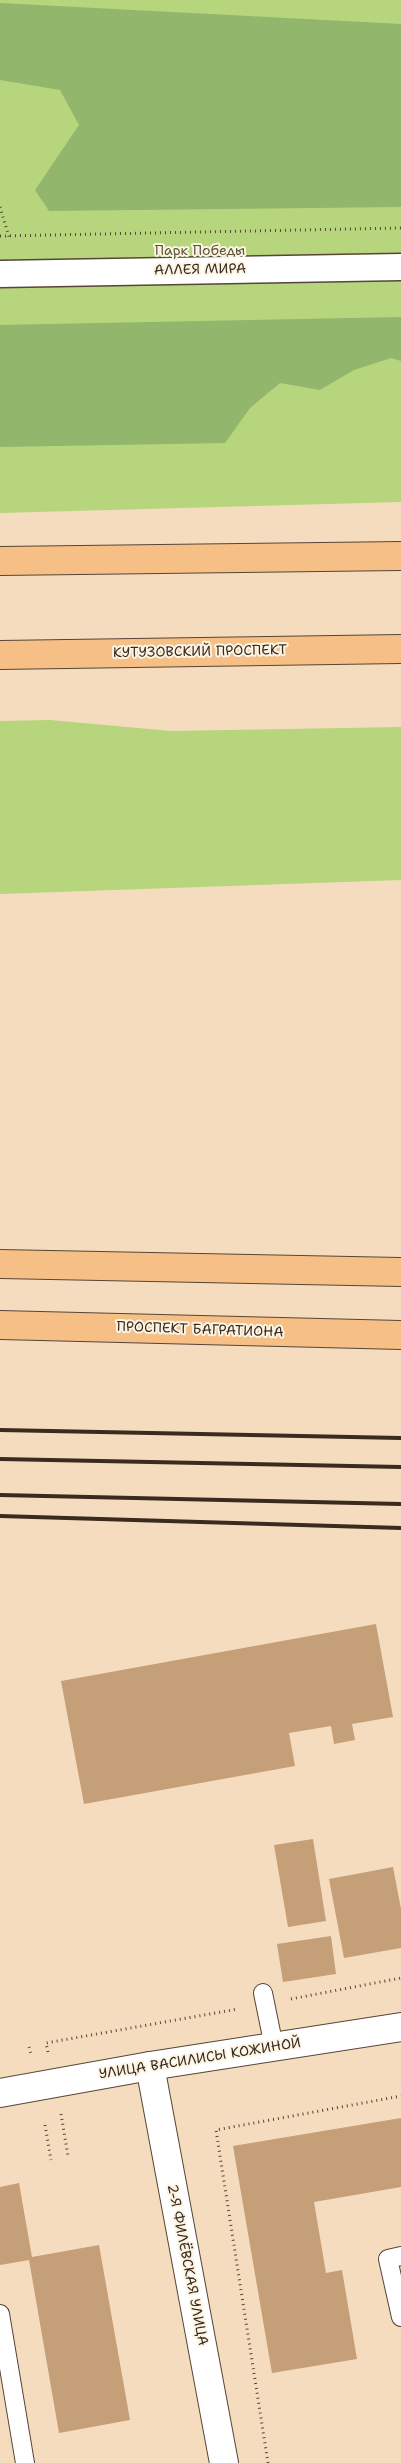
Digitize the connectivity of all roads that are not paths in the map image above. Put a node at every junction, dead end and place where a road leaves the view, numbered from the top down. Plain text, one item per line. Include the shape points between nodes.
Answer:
1 (401, 267) edge
2 (0, 274) edge
3 (401, 556) edge
4 (0, 560) edge
5 (401, 649) edge
6 (0, 656) edge
7 (0, 1264) edge
8 (401, 1272) edge
9 (0, 1325) edge
10 (401, 1336) edge
11 (265, 1998) road end
12 (401, 2027) edge
13 (274, 2047) junction
14 (150, 2066) junction
15 (0, 2094) edge
16 (401, 2256) edge
17 (0, 2314) edge
18 (401, 2317) edge
19 (26, 2463) edge
20 (224, 2463) edge

1 - 2 street, АЛЛЕЯ МИРА
3 - 4 main road
5 - 6 main road, КУТУЗОВСКИЙ ПРОСПЕКТ
7 - 8 main road
9 - 10 main road, ПРОСПЕКТ БАГРАТИОНА
11 - 13 lane
12 - 13 street, УЛИЦА ВАСИЛИСЫ КОЖИНОЙ
13 - 14 street, УЛИЦА ВАСИЛИСЫ КОЖИНОЙ
14 - 15 street, УЛИЦА ВАСИЛИСЫ КОЖИНОЙ
14 - 20 street, 2-Я ФИЛЁВСКАЯ УЛИЦА
16 - 18 lane via 388,2259
17 - 19 lane

